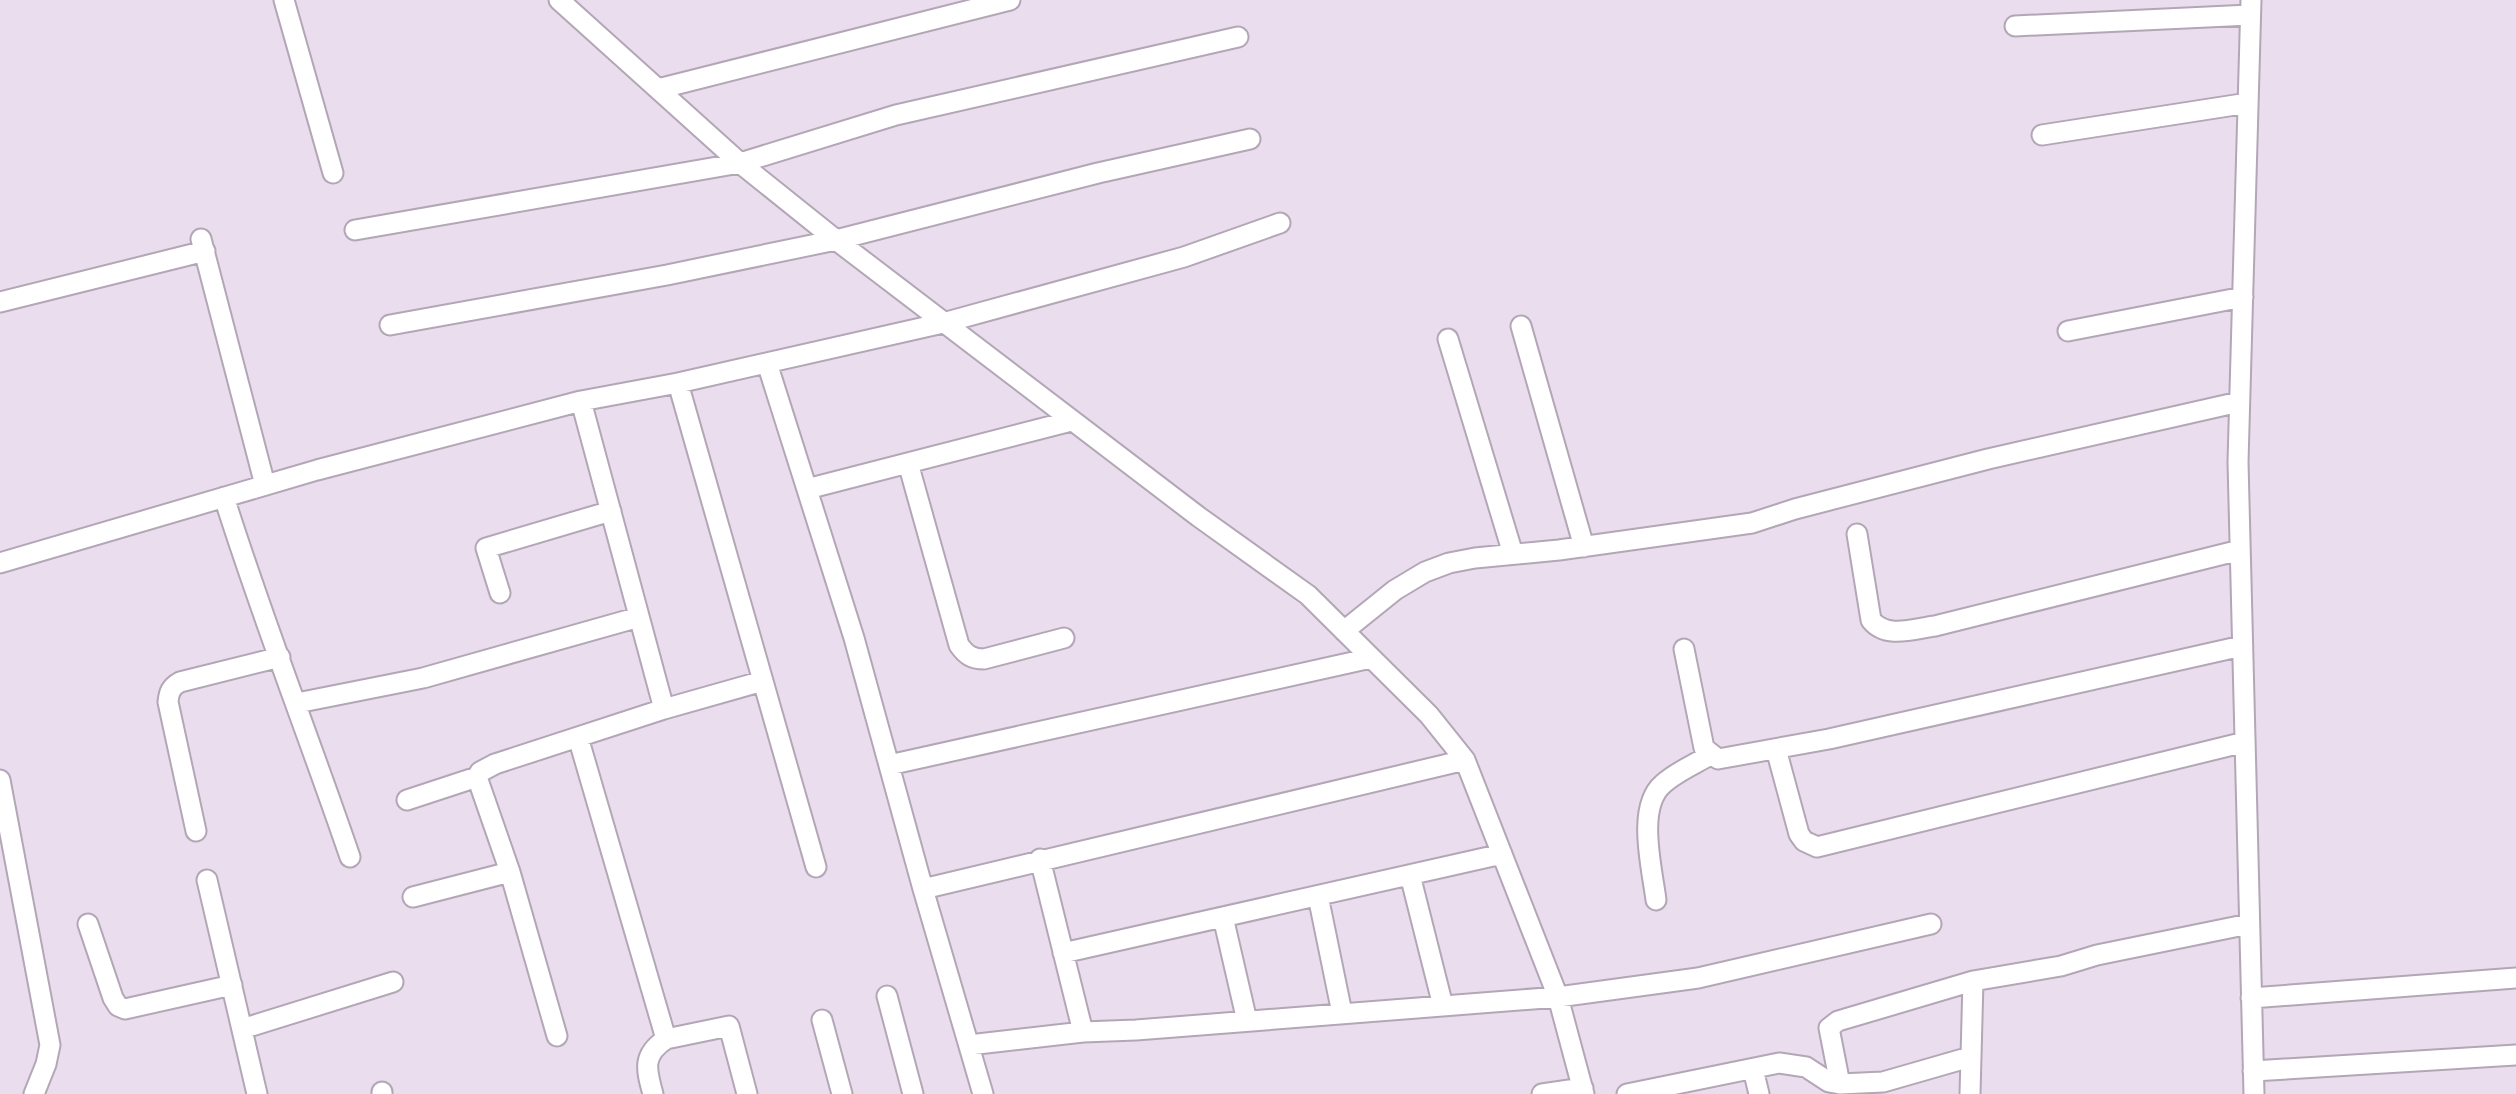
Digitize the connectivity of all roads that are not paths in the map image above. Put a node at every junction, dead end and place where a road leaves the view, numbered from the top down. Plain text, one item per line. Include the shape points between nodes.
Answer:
1 (284, 0) edge
2 (559, 0) edge
3 (1010, 0) edge
4 (2250, 7) edge
5 (938, 8) edge
6 (2015, 26) dead end
7 (1238, 37) dead end
8 (659, 89) junction
9 (2248, 103) junction
10 (2042, 135) dead end
11 (1250, 139) dead end
12 (740, 163) junction
13 (334, 173) dead end
14 (1280, 223) dead end
15 (355, 230) dead end
16 (836, 240) junction
17 (2243, 297) junction
18 (0, 302) edge
19 (943, 323) junction
20 (390, 325) dead end
21 (1521, 326) dead end
22 (2068, 331) dead end
23 (1448, 339) dead end
24 (768, 363) junction
25 (678, 383) junction
26 (581, 401) junction
27 (2239, 402) junction
28 (1072, 421) junction
29 (908, 463) junction
30 (265, 485) junction
31 (807, 489) junction
32 (224, 497) junction
33 (611, 511) junction
34 (1857, 534) dead end
35 (1584, 547) junction
36 (2240, 550) junction
37 (1513, 554) junction
38 (0, 562) edge
39 (500, 593) dead end
40 (639, 617) junction
41 (1344, 631) junction
42 (1064, 638) dead end
43 (2242, 646) junction
44 (1684, 649) dead end
45 (280, 657) junction
46 (1371, 658) junction
47 (764, 681) junction
48 (297, 704) junction
49 (664, 709) junction
50 (578, 737) junction
51 (2245, 742) junction
52 (1776, 749) junction
53 (1710, 755) junction
54 (1465, 760) junction
55 (889, 765) junction
56 (477, 777) junction
57 (0, 780) edge
58 (408, 800) dead end
59 (196, 831) dead end
60 (1502, 854) junction
61 (350, 858) dead end
62 (1040, 859) junction
63 (816, 867) dead end
64 (510, 872) junction
65 (1410, 875) junction
66 (207, 880) dead end
67 (923, 889) junction
68 (1318, 896) junction
69 (413, 897) dead end
70 (1656, 900) dead end
71 (1223, 917) junction
72 (1931, 924) dead end
73 (2249, 924) junction
74 (88, 925) dead end
75 (1063, 953) junction
76 (2516, 978) edge
77 (1973, 981) junction
78 (393, 982) dead end
79 (232, 985) junction
80 (887, 996) dead end
81 (1558, 997) junction
82 (2251, 998) junction
83 (1443, 1006) junction
84 (1342, 1013) junction
85 (822, 1020) dead end
86 (1247, 1021) junction
87 (242, 1029) junction
88 (1083, 1031) junction
89 (556, 1036) dead end
90 (666, 1039) junction
91 (969, 1045) junction
92 (2516, 1055) edge
93 (1970, 1056) junction
94 (1753, 1069) junction
95 (2253, 1071) junction
96 (1849, 1088) edge
97 (1584, 1091) edge
98 (34, 1094) edge
99 (257, 1094) edge
100 (653, 1094) edge
101 (747, 1094) edge
102 (842, 1094) edge
103 (912, 1094) edge
104 (983, 1094) edge
105 (1542, 1094) edge
106 (1627, 1094) edge
107 (1759, 1094) edge
108 (1970, 1094) edge
109 (2254, 1094) edge

1 - 13 street
2 - 8 street
3 - 5 street
4 - 6 street
4 - 9 street
5 - 8 street
7 - 12 street via 896,115
8 - 12 street
9 - 10 street
9 - 17 street
11 - 16 street
12 - 15 street
12 - 16 street
14 - 19 street via 1184,257
16 - 19 street
16 - 20 street
17 - 22 street
17 - 27 street
18 - 30 street via 203,245
19 - 24 street
19 - 28 street
21 - 35 street
23 - 37 street
24 - 25 street
24 - 31 street
25 - 26 street
25 - 47 street
26 - 30 street
26 - 33 street
27 - 35 street via 1988,458 1752,523
27 - 36 street
28 - 29 street
28 - 41 street via 1308,595
29 - 31 street
29 - 42 street via 963,651 984,659
30 - 32 street
31 - 55 street
32 - 38 street
32 - 45 street
33 - 39 street via 486,548
33 - 40 street
34 - 36 street via 1871,620 1889,632 1935,626
35 - 37 street
36 - 43 street
37 - 41 street via 1449,563 1425,572
40 - 48 street via 423,678
40 - 49 street
41 - 46 street
43 - 51 street
43 - 52 street
44 - 53 street via 1704,748
45 - 48 street
45 - 59 street via 180,682 169,693
46 - 54 street via 1429,715
46 - 55 street
47 - 49 street
47 - 63 street
48 - 61 street
49 - 50 street
50 - 56 street via 495,764
50 - 90 street
51 - 52 street via 1817,847 1799,834
51 - 73 street
52 - 53 street via 1718,759
53 - 70 street via 1663,784 1651,799 1647,815
54 - 60 street
54 - 62 street
55 - 67 street
56 - 58 street
56 - 64 street
57 - 98 street via 50,1045
60 - 65 street
60 - 81 street
62 - 67 street
62 - 75 street
64 - 69 street
64 - 89 street
65 - 68 street
65 - 83 street
66 - 79 street
67 - 91 street
68 - 71 street
68 - 84 street
71 - 75 street
71 - 86 street
72 - 81 street via 1698,978
73 - 77 street
73 - 82 street
74 - 79 street via 113,998 125,1009
75 - 88 street
76 - 82 street
77 - 93 street
77 - 96 street via 1838,1021 1829,1028
78 - 87 street
79 - 87 street
80 - 103 street
81 - 83 street
81 - 97 street
82 - 95 street
83 - 84 street
84 - 86 street
85 - 102 street
86 - 88 street
87 - 99 street
88 - 91 street
90 - 100 street via 653,1048 646,1069
90 - 101 street via 729,1026
91 - 104 street
92 - 95 street
93 - 96 street
93 - 108 street
94 - 96 street via 1779,1063 1806,1067
94 - 106 street
94 - 107 street
95 - 109 street
97 - 105 street

